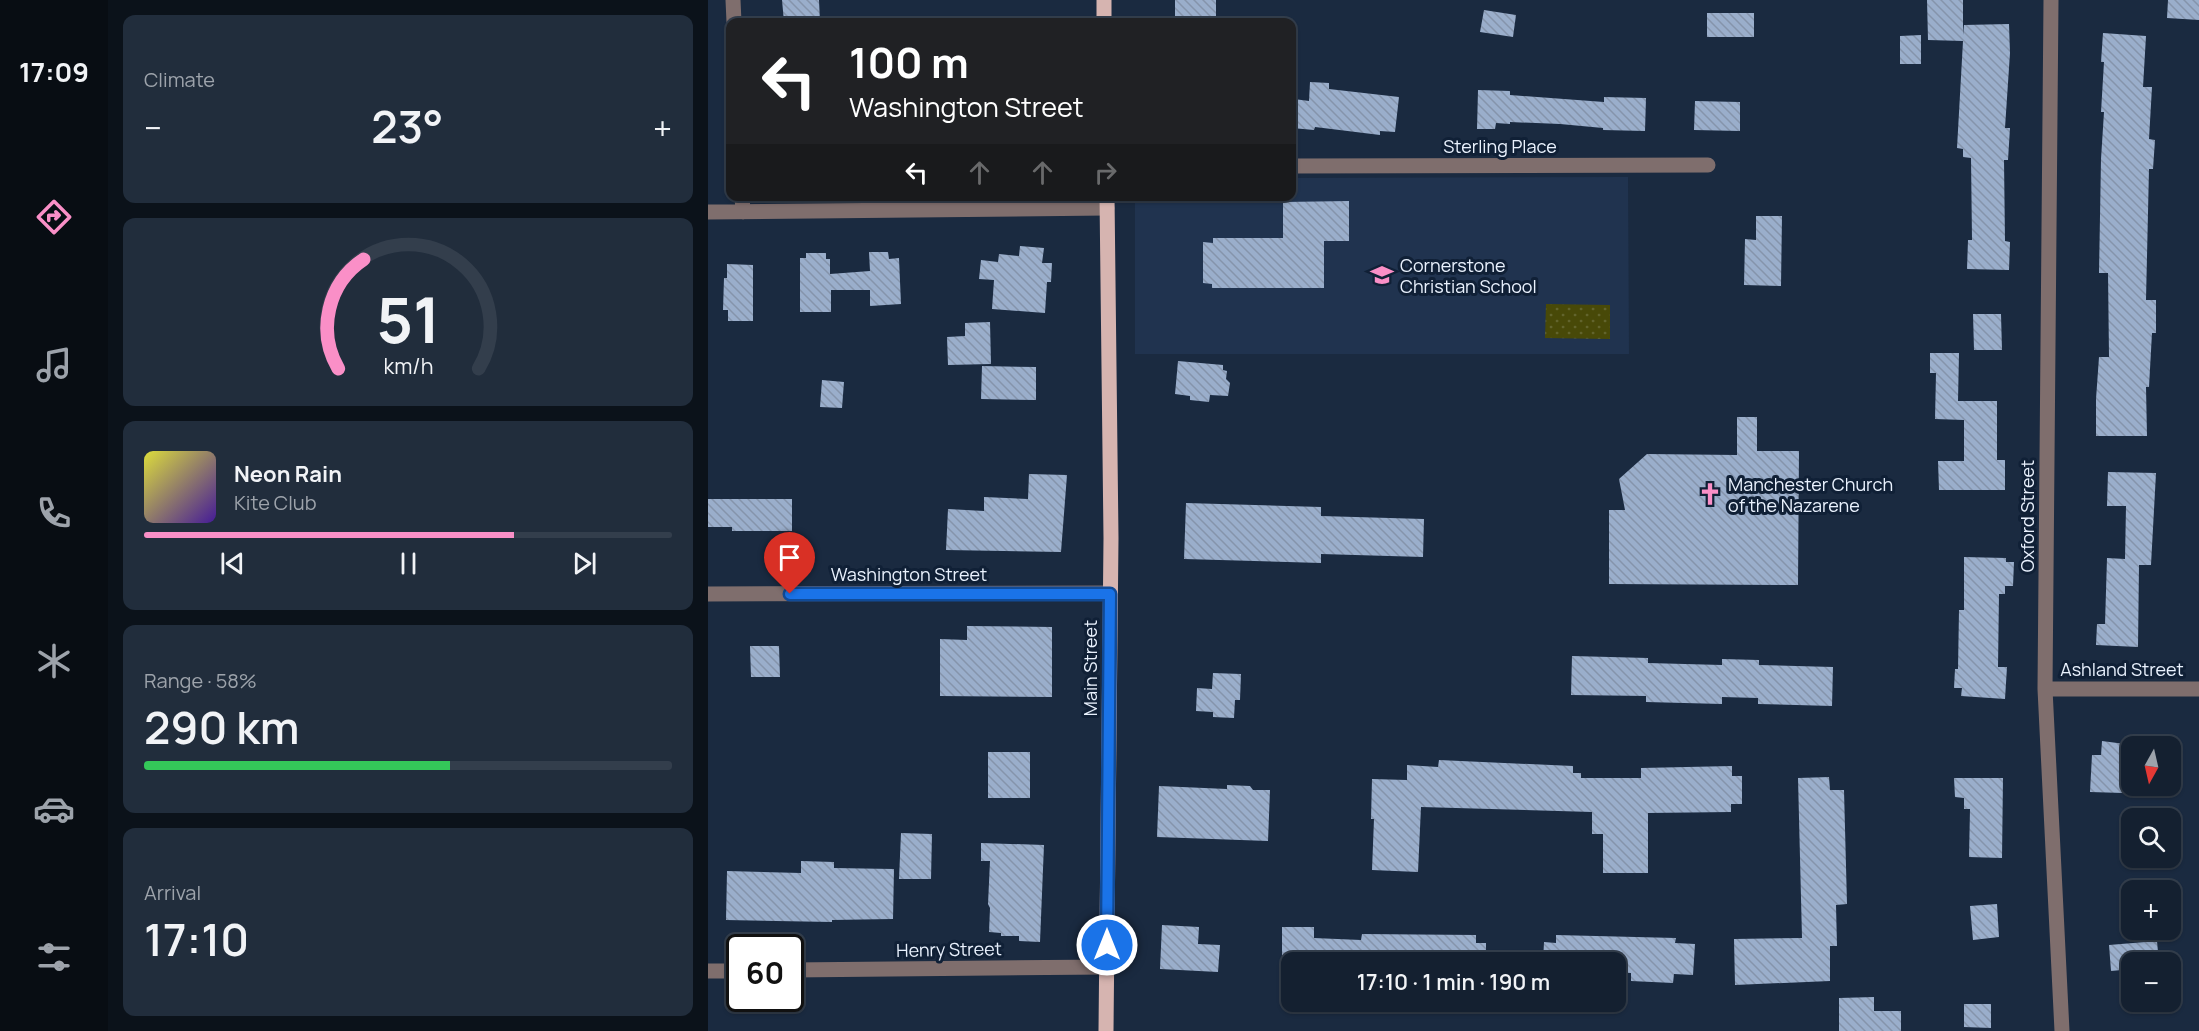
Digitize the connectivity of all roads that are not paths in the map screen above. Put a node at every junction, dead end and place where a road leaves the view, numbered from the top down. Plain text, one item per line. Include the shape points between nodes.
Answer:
1 (733, 0) edge
2 (1104, 0) edge
3 (2051, 0) edge
4 (734, 18) edge
5 (1104, 18) edge
6 (1708, 165) dead end
7 (1296, 166) edge
8 (1107, 202) edge
9 (743, 204) edge
10 (708, 212) edge
11 (708, 594) edge
12 (1110, 594) junction
13 (2199, 688) edge
14 (2045, 689) junction
15 (1107, 967) junction
16 (804, 970) edge
17 (708, 971) edge
18 (726, 971) edge
19 (1106, 1031) edge
20 (2062, 1031) edge

1 - 4 street
2 - 5 main road
3 - 14 street, Oxford Street
6 - 7 street, Sterling Place
8 - 9 street
8 - 12 main road, Main Street
9 - 10 street
11 - 12 street, Washington Street
12 - 15 main road, Main Street
13 - 14 street, Ashland Street
14 - 20 street, Oxford Street
15 - 16 street, Henry Street
15 - 19 main road, Main Street
17 - 18 street

